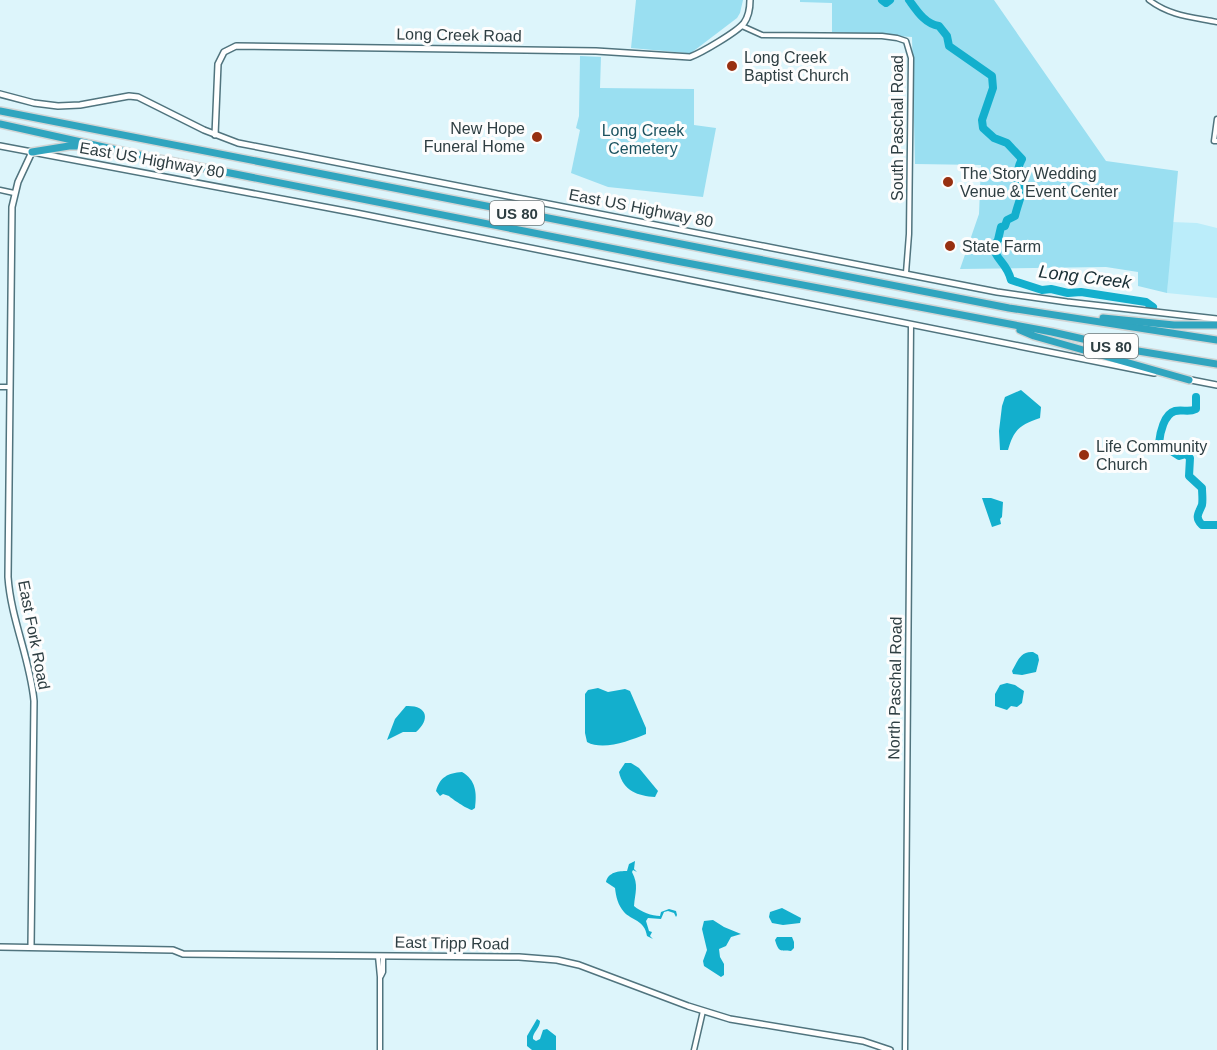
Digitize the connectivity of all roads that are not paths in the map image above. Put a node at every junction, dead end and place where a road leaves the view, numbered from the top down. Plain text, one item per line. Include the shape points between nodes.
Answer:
1 (750, 0) edge
2 (1149, 0) edge
3 (1217, 22) edge
4 (742, 26) junction
5 (0, 94) edge
6 (0, 110) edge
7 (1217, 119) edge
8 (0, 124) edge
9 (215, 135) junction
10 (1217, 141) edge
11 (0, 146) edge
12 (119, 150) junction
13 (32, 152) junction
14 (0, 190) edge
15 (14, 193) junction
16 (906, 273) junction
17 (1010, 308) junction
18 (1217, 319) edge
19 (1006, 324) junction
20 (911, 325) junction
21 (1217, 325) edge
22 (1217, 340) edge
23 (1217, 364) edge
24 (1189, 380) junction
25 (1217, 385) edge
26 (0, 387) edge
27 (10, 387) junction
28 (0, 947) edge
29 (31, 947) junction
30 (381, 956) junction
31 (703, 1011) junction
32 (380, 1050) edge
33 (694, 1050) edge
34 (890, 1050) edge
35 (905, 1050) edge

1 - 4 main road
2 - 3 street via 1182,17
4 - 9 main road, Long Creek Road via 690,57 596,51 236,46 224,52 218,64
4 - 16 street, South Paschal Road via 762,35 882,36 906,42 911,58
5 - 9 main road, East US Highway 80 via 58,106 138,97
6 - 17 highway, US 80
7 - 10 street
8 - 12 highway, US 80
9 - 16 main road, East US Highway 80 via 238,143
11 - 13 main road, East US Highway 80
12 - 13 highway via 69,146
12 - 19 highway, US 80
13 - 15 main road, East Fork Road
13 - 20 main road, East US Highway 80
14 - 15 street
15 - 27 main road, East Fork Road
16 - 18 main road, East US Highway 80 via 1067,303
17 - 21 highway via 1142,323
17 - 22 highway, US 80
19 - 23 highway, US 80
19 - 24 highway via 1034,336
20 - 24 main road, East US Highway 80
20 - 35 street, North Paschal Road
24 - 25 main road, East US Highway 80
26 - 27 street
27 - 29 main road, East Fork Road via 10,600 34,701
28 - 29 main road, East Tripp Road
29 - 30 main road, East Tripp Road
30 - 31 main road, East Tripp Road via 564,961
30 - 32 street
31 - 33 street
31 - 34 main road, East Tripp Road via 863,1041

